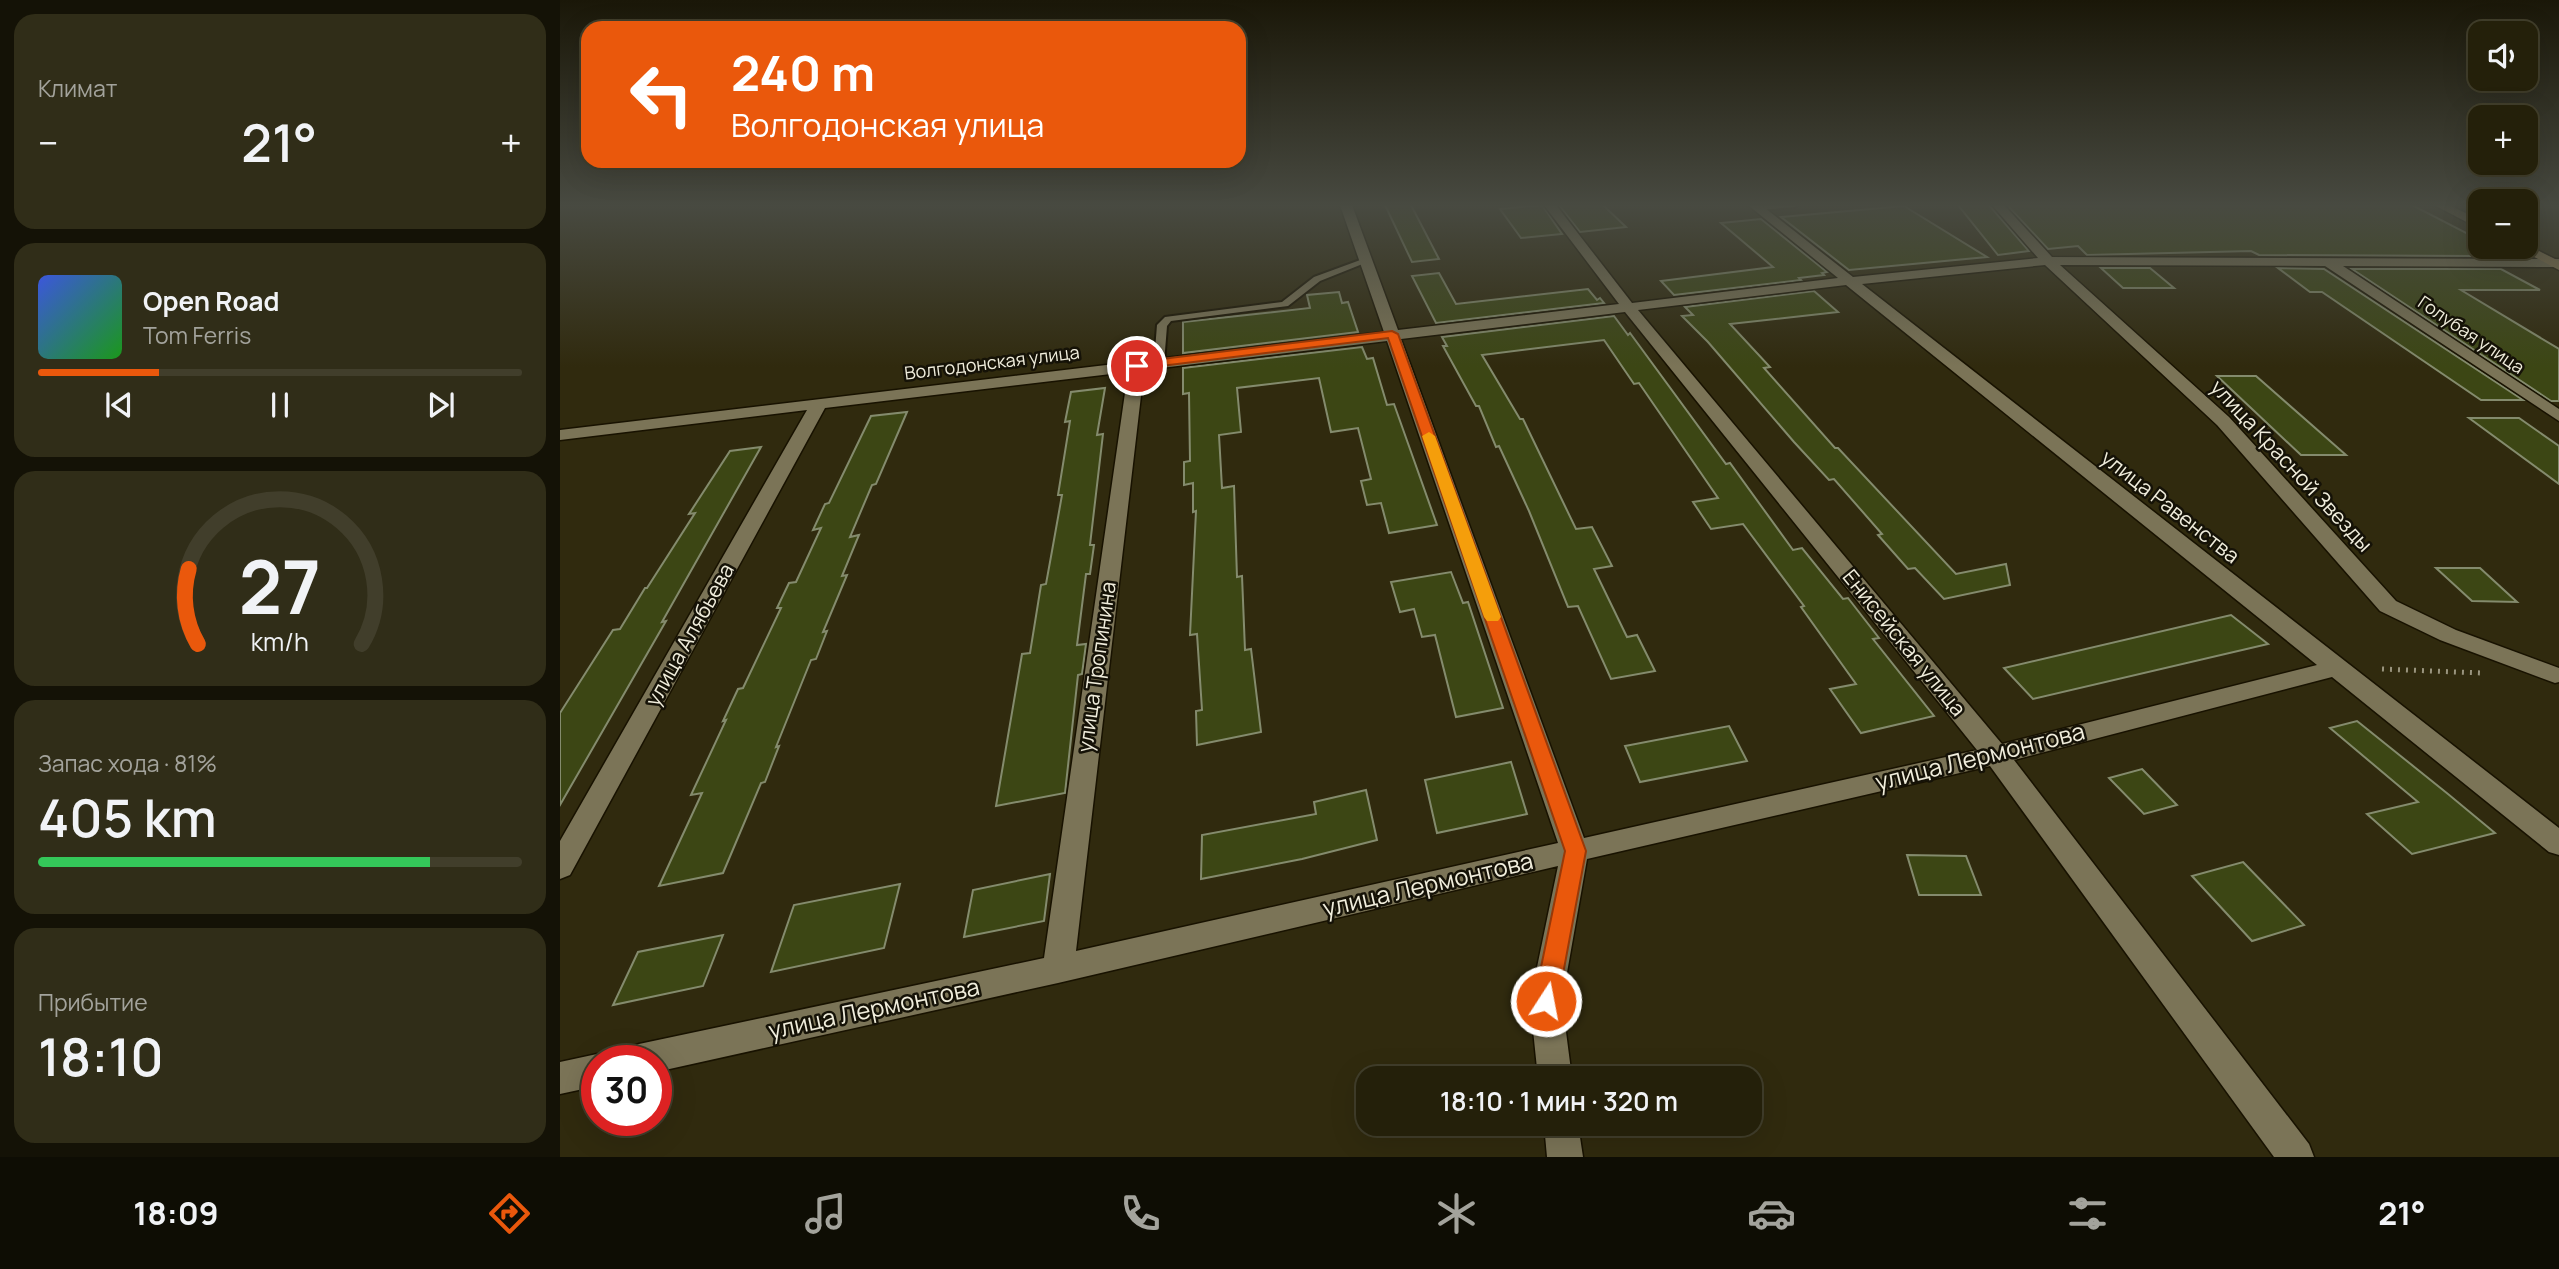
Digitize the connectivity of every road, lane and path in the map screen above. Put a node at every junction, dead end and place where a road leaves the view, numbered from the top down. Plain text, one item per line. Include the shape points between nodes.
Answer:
1 (1591, 259) edge
2 (1821, 259) edge
3 (1366, 261) joint
4 (2048, 261) junction
5 (2327, 262) junction
6 (2557, 264) edge
7 (1848, 281) junction
8 (1629, 308) junction
9 (1392, 334) junction
10 (1148, 364) junction
11 (820, 402) junction
12 (2559, 416) edge
13 (560, 435) edge
14 (2336, 668) junction
15 (2486, 673) dead end
16 (2555, 676) dead end
17 (1996, 755) junction
18 (2559, 844) edge
19 (1575, 851) junction
20 (560, 867) edge
21 (1058, 969) junction
22 (672, 1053) edge
23 (1554, 1066) edge
24 (581, 1073) edge
25 (560, 1078) edge
26 (1562, 1136) edge
27 (1565, 1157) edge
28 (2296, 1157) edge

1 - 8 street, Енисейская улица
2 - 7 street, улица Равенства
3 - 9 street
3 - 10 lane via 1317,279 1285,304 1168,319
4 - 5 street, Волгодонская улица
4 - 7 street, Волгодонская улица
4 - 16 street, улица Красной Звезды via 2223,421 2388,606 2448,635
5 - 6 street, Волгодонская улица
5 - 12 street, Голубая улица
7 - 8 street, Волгодонская улица
7 - 14 street, улица Равенства
8 - 9 street, Волгодонская улица
8 - 17 street, Енисейская улица
9 - 10 street, Волгодонская улица
9 - 19 street
10 - 11 street, Волгодонская улица
10 - 21 street, улица Тропинина
11 - 13 street, Волгодонская улица
11 - 20 street, улица Алябьева
14 - 15 path
14 - 17 street, улица Лермонтова
14 - 18 street, улица Равенства
17 - 19 street, улица Лермонтова
17 - 28 street, Енисейская улица
19 - 21 street, улица Лермонтова
19 - 23 street via 1546,1001
21 - 22 street, улица Лермонтова
24 - 25 street
26 - 27 street

